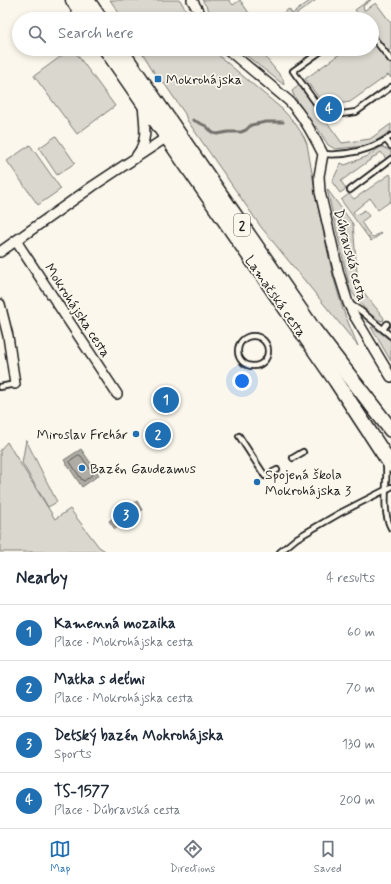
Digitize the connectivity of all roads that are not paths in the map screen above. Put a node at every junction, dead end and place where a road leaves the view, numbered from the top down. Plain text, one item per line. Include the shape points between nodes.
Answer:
1 (73, 0) edge
2 (86, 0) edge
3 (192, 0) edge
4 (81, 12) edge
5 (95, 12) edge
6 (199, 12) edge
7 (379, 45) edge
8 (111, 56) edge
9 (124, 56) edge
10 (235, 56) edge
11 (314, 56) edge
12 (391, 60) edge
13 (391, 87) edge
14 (143, 104) junction
15 (334, 115) dead end
16 (326, 117) dead end
17 (170, 131) junction
18 (391, 136) edge
19 (386, 140) junction
20 (391, 146) edge
21 (323, 154) junction
22 (136, 157) junction
23 (391, 159) edge
24 (350, 190) dead end
25 (16, 241) junction
26 (0, 252) edge
27 (348, 303) junction
28 (0, 304) edge
29 (387, 324) dead end
30 (383, 329) junction
31 (391, 336) edge
32 (257, 366) joint
33 (391, 377) edge
34 (15, 384) joint
35 (0, 387) edge
36 (116, 394) dead end
37 (391, 430) edge
38 (239, 436) dead end
39 (303, 452) dead end
40 (293, 458) dead end
41 (388, 460) edge
42 (277, 470) dead end
43 (391, 486) edge
44 (385, 489) junction
45 (391, 528) edge
46 (280, 552) edge

1 - 4 main road
2 - 5 main road
3 - 6 street
7 - 12 lane
8 - 14 main road, Lamačská cesta / 2
9 - 17 main road, Lamačská cesta / 2
10 - 21 street via 298,110
11 - 16 lane via 293,71
13 - 15 lane via 356,112
14 - 17 main road, Lamačská cesta / 2
14 - 22 street via 145,138
17 - 22 street
17 - 37 main road, Lamačská cesta / 2 via 314,330
17 - 41 main road, Lamačská cesta / 2
18 - 19 lane
19 - 20 lane
19 - 21 lane via 366,149 336,155
21 - 27 street, Dúbravská cesta via 319,176 320,192
22 - 25 street
23 - 24 lane
25 - 26 street
25 - 36 street, Mokrohájska cesta
27 - 30 lane
27 - 33 street, Dúbravská cesta
28 - 34 street
29 - 30 lane
30 - 31 lane
32 - 32 lane via 266,358 268,347 260,337 249,336 239,343 238,355 245,364
34 - 35 lane
38 - 42 lane via 265,476
39 - 40 lane
41 - 44 lane
43 - 44 lane
44 - 45 lane
44 - 46 lane via 297,538

